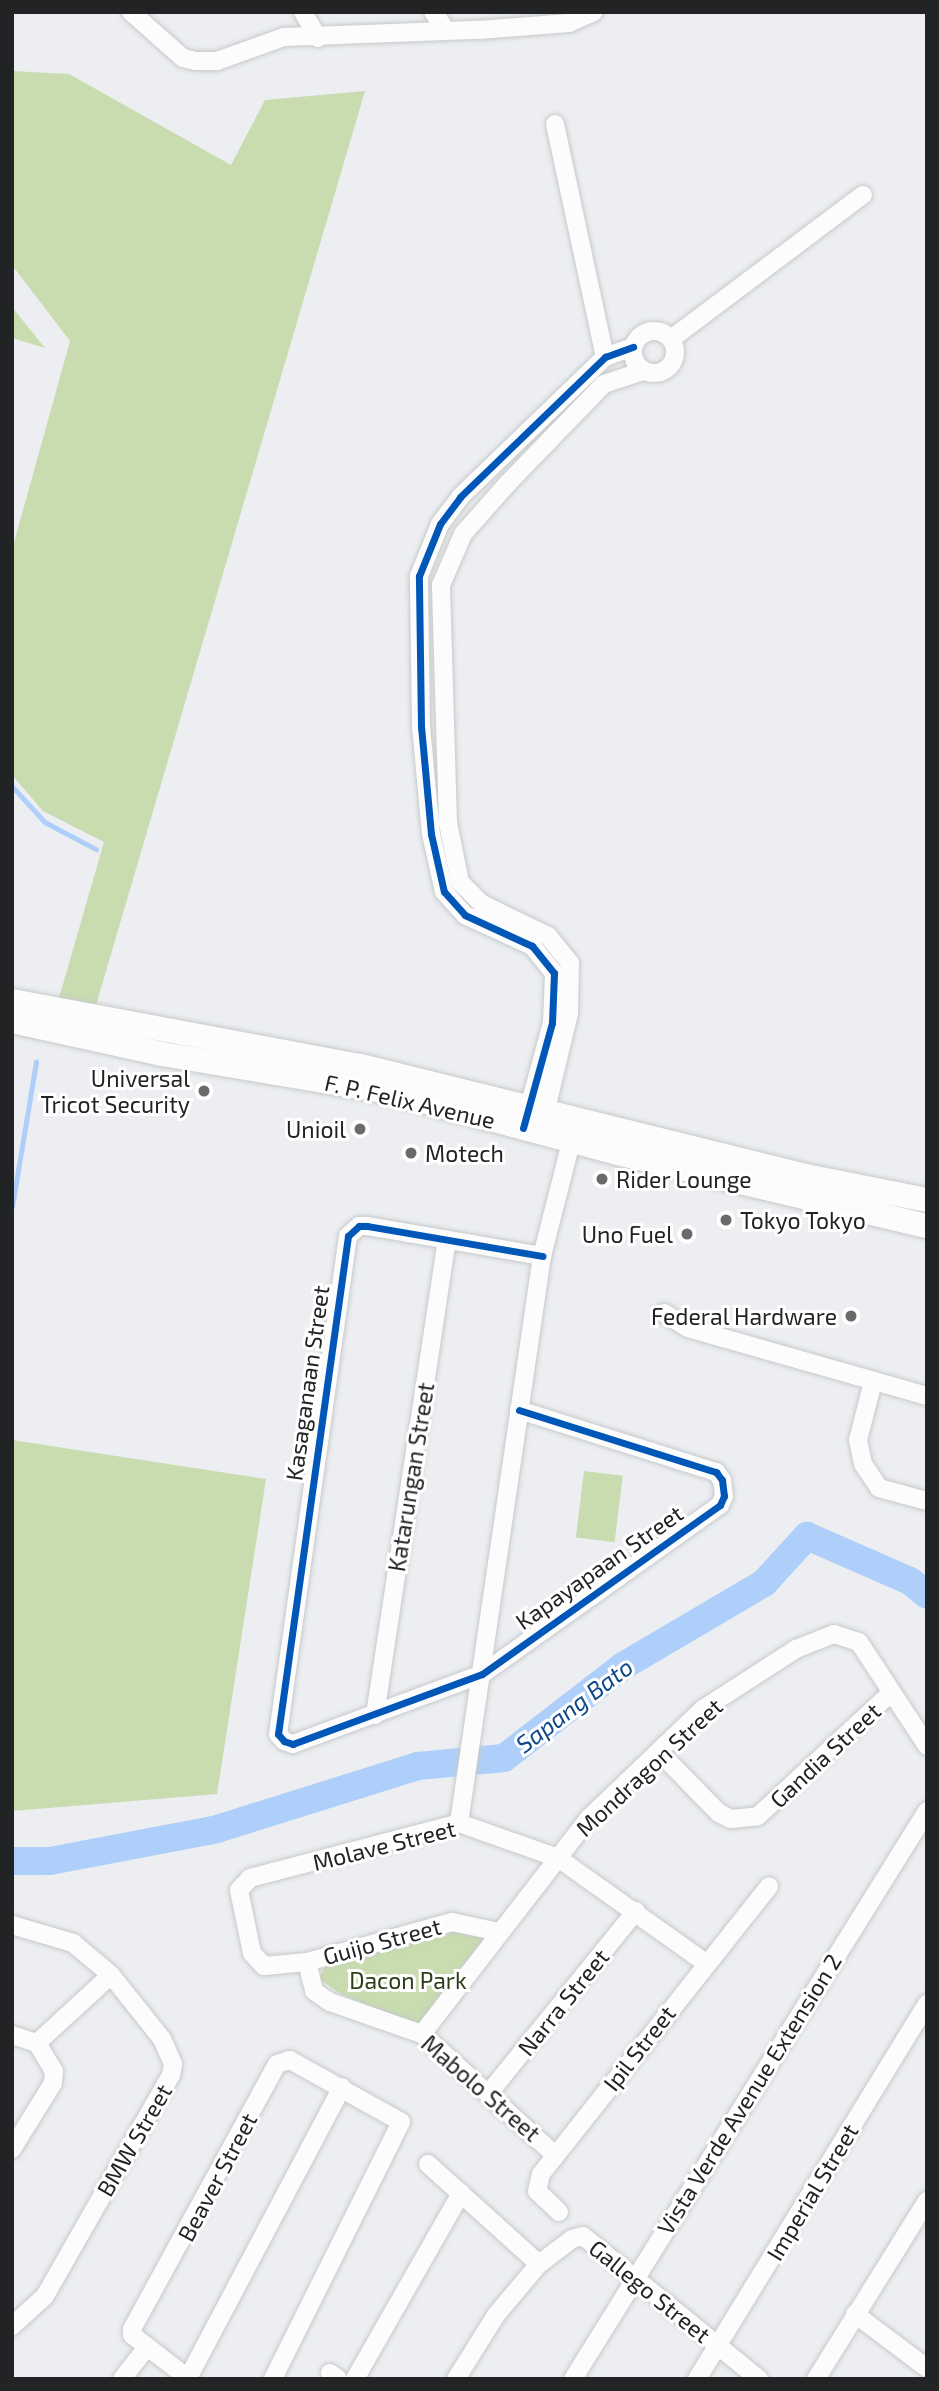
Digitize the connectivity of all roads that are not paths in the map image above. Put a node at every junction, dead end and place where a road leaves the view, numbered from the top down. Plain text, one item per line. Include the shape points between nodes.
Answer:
1 (131, 12) edge
2 (303, 12) edge
3 (433, 12) edge
4 (594, 12) edge
5 (565, 18) edge
6 (446, 30) junction
7 (318, 38) junction
8 (555, 124) dead end
9 (863, 195) dead end
10 (671, 339) junction
11 (633, 347) junction
12 (605, 357) junction
13 (643, 371) junction
14 (440, 524) junction
15 (463, 534) junction
16 (421, 727) junction
17 (445, 728) junction
18 (12, 1001) edge
19 (12, 1021) edge
20 (534, 1120) junction
21 (574, 1130) junction
22 (927, 1200) edge
23 (927, 1226) edge
24 (447, 1240) junction
25 (542, 1256) junction
26 (664, 1312) dead end
27 (873, 1382) junction
28 (927, 1396) edge
29 (519, 1410) junction
30 (927, 1501) edge
31 (482, 1674) junction
32 (891, 1693) junction
33 (374, 1715) junction
34 (278, 1734) joint
35 (927, 1746) edge
36 (659, 1752) junction
37 (927, 1811) edge
38 (459, 1823) junction
39 (558, 1858) junction
40 (769, 1886) dead end
41 (636, 1912) junction
42 (12, 1926) edge
43 (499, 1932) junction
44 (307, 1962) junction
45 (706, 1963) junction
46 (111, 1975) junction
47 (927, 2004) edge
48 (422, 2034) junction
49 (12, 2035) edge
50 (37, 2043) junction
51 (342, 2087) junction
52 (489, 2093) junction
53 (12, 2149) edge
54 (555, 2155) junction
55 (428, 2164) dead end
56 (461, 2193) junction
57 (927, 2201) edge
58 (559, 2211) dead end
59 (921, 2223) edge
60 (539, 2264) junction
61 (633, 2279) junction
62 (855, 2314) junction
63 (12, 2326) edge
64 (718, 2346) junction
65 (147, 2347) junction
66 (927, 2368) edge
67 (122, 2379) edge
68 (188, 2379) edge
69 (272, 2379) edge
70 (355, 2379) edge
71 (456, 2379) edge
72 (573, 2379) edge
73 (697, 2379) edge
74 (759, 2379) edge
75 (816, 2379) edge

1 - 7 street via 183,58 217,61 284,37
2 - 7 street
3 - 6 street
4 - 5 street
5 - 6 street
6 - 7 street
8 - 12 street
9 - 10 street
10 - 11 street via 653,331 641,336
10 - 13 street via 675,358 668,369 655,374
11 - 12 street
11 - 13 street via 634,360
12 - 14 street via 468,487
13 - 15 street via 604,384
14 - 15 street
14 - 16 street via 419,576
15 - 17 street via 441,585
16 - 17 street
16 - 20 street via 431,834 444,892 465,915 532,946 554,973 552,1023
17 - 20 street via 448,824 460,882 482,904 548,936 570,962 569,1013
18 - 20 main road, F. P. Felix Avenue via 360,1066
19 - 20 main road, F. P. Felix Avenue via 162,1054
20 - 21 main road, F. P. Felix Avenue
21 - 22 main road, F. P. Felix Avenue
21 - 23 main road, F. P. Felix Avenue
21 - 25 street
24 - 25 street, Kasaganaan Street
24 - 33 street, Katarungan Street
24 - 34 street, Kasaganaan Street via 367,1226 359,1226 348,1236
25 - 29 street
26 - 27 street via 688,1328
27 - 28 street
27 - 30 street via 858,1440 863,1464 880,1488
29 - 31 street
29 - 31 street, Kapayapaan Street via 716,1472 724,1496 720,1505
31 - 33 street, Kapayapaan Street
31 - 38 street
32 - 35 street, Mondragon Street
32 - 36 street, Mondragon Street via 859,1642 834,1634 796,1649 703,1709
32 - 36 street, Gandia Street via 758,1816 731,1819 719,1813
33 - 34 street, Kapayapaan Street via 293,1744
36 - 39 street, Mondragon Street via 590,1817
37 - 61 street, Vista Verde Avenue Extension 2
38 - 39 street, Molave Street
38 - 44 street, Molave Street via 250,1878 239,1890 258,1963
39 - 41 street, Molave Street
39 - 43 street, Mondragon Street
40 - 45 street, Ipil Street
41 - 45 street, Molave Street
41 - 52 street, Narra Street
42 - 46 street, BMW Street via 73,1943
43 - 44 street, Guijo Street via 452,1922
43 - 48 street, Mondragon Street
44 - 48 street, Mabolo Street via 314,1991 330,2002
45 - 54 street, Ipil Street
46 - 50 street
46 - 63 street, BMW Street via 162,2039 173,2064 171,2075 45,2296
47 - 64 street, Imperial Street
48 - 52 street, Mabolo Street
49 - 50 street
50 - 53 street via 50,2060 53,2083
51 - 65 street, Beaver Street via 290,2060 277,2064 132,2329 132,2335
51 - 68 street
51 - 69 street, Beaver Street via 401,2122
52 - 54 street, Mabolo Street
54 - 58 street, Ipil Street via 536,2185
55 - 56 street
56 - 60 street
56 - 70 street
57 - 59 street
59 - 62 street
60 - 61 street, Gallego Street via 583,2236
60 - 71 street, Gallego Street via 496,2315
61 - 64 street, Gallego Street
61 - 72 street, Vista Verde Avenue Extension 2
62 - 66 street
62 - 75 street
64 - 73 street, Imperial Street
64 - 74 street, Gallego Street
65 - 67 street
65 - 68 street

